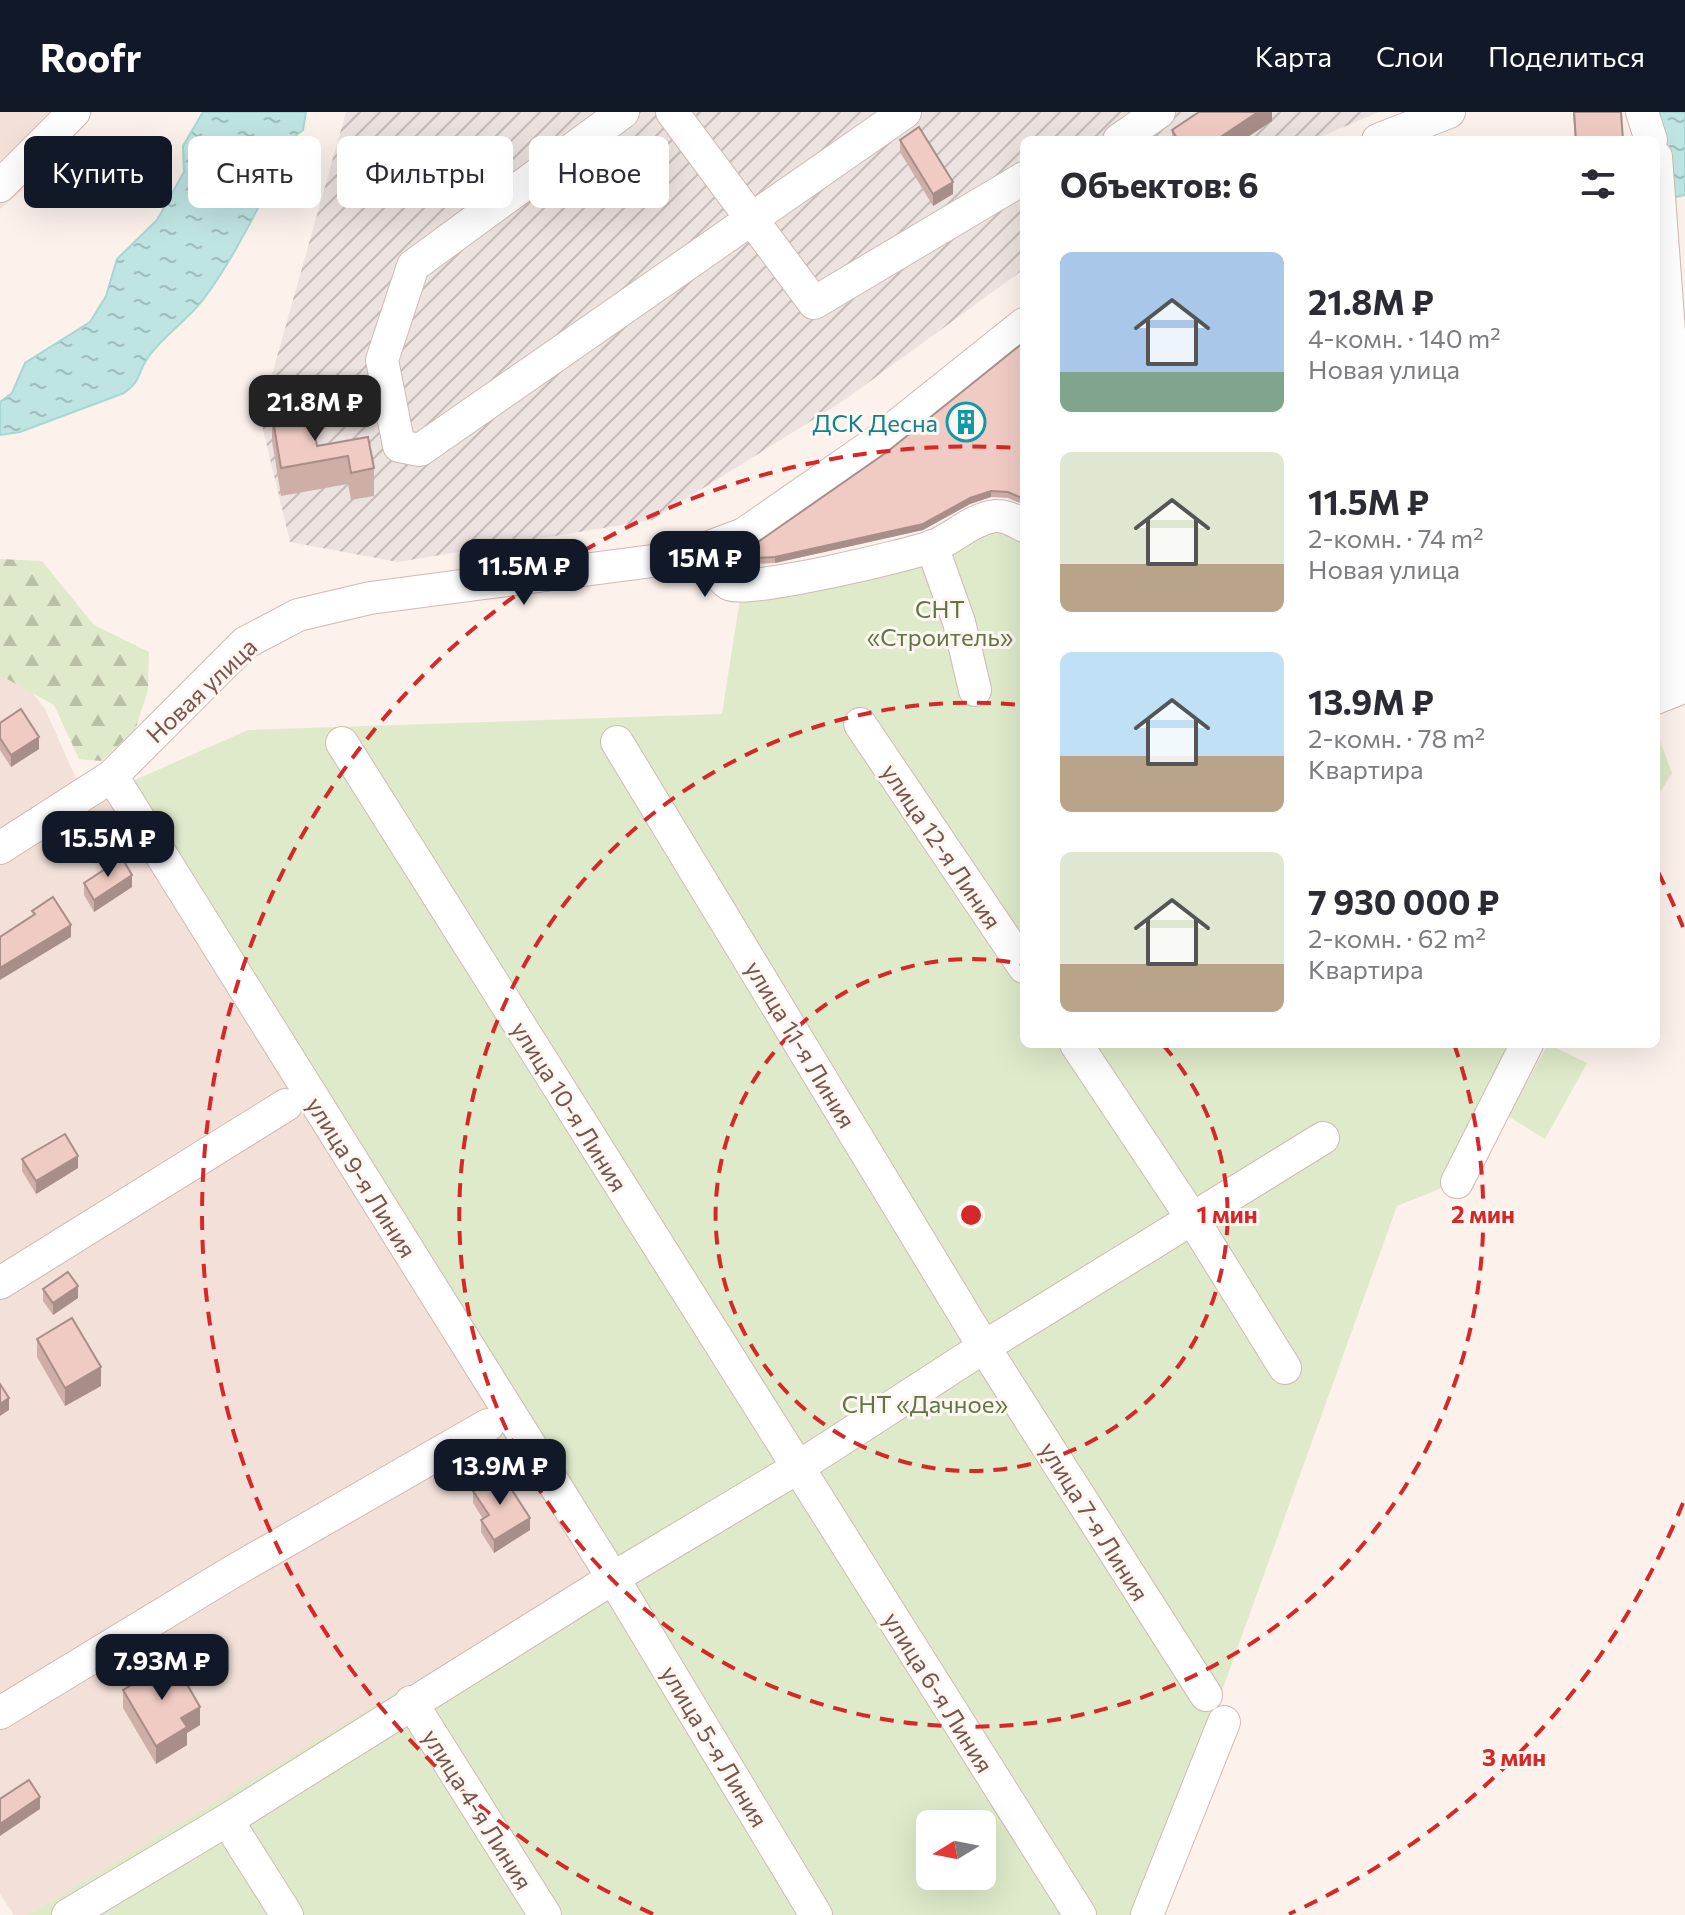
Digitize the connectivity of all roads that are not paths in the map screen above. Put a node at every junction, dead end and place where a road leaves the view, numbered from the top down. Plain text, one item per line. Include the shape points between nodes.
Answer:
1 (74, 112) edge
2 (623, 112) edge
3 (672, 112) edge
4 (905, 112) edge
5 (1159, 112) edge
6 (1449, 112) edge
7 (1642, 112) edge
8 (1386, 128) edge
9 (1125, 136) edge
10 (1650, 136) edge
11 (1020, 180) edge
12 (0, 186) edge
13 (753, 219) junction
14 (1660, 242) edge
15 (1020, 327) edge
16 (1020, 524) edge
17 (932, 546) junction
18 (706, 548) junction
19 (1666, 570) edge
20 (975, 690) dead end
21 (1660, 696) edge
22 (860, 724) dead end
23 (617, 742) dead end
24 (342, 743) dead end
25 (112, 776) junction
26 (0, 848) edge
27 (1020, 961) edge
28 (1079, 1048) edge
29 (1525, 1048) edge
30 (286, 1105) dead end
31 (1323, 1138) dead end
32 (1457, 1182) dead end
33 (1192, 1218) junction
34 (0, 1283) edge
35 (984, 1347) junction
36 (1285, 1368) dead end
37 (488, 1425) dead end
38 (797, 1468) junction
39 (613, 1578) junction
40 (1206, 1695) dead end
41 (411, 1702) junction
42 (0, 1713) edge
43 (1224, 1722) dead end
44 (227, 1820) junction
45 (68, 1915) edge
46 (287, 1915) edge
47 (545, 1915) edge
48 (816, 1915) edge
49 (1080, 1915) edge
50 (1147, 1915) edge

1 - 12 street
2 - 13 street via 413,266 382,360 399,446 420,450
3 - 13 street
4 - 13 street
5 - 9 street
6 - 8 street
7 - 10 street
11 - 13 street via 814,303
14 - 19 street via 1675,411
15 - 18 street, Новая улица via 875,443 769,518
16 - 17 street via 994,516
17 - 18 street via 747,586 732,586 719,575
17 - 20 street via 959,622
18 - 25 street, Новая улица via 683,557 370,598 298,615 245,643
19 - 21 street via 1676,690
22 - 27 street, улица 12-я Линия
23 - 35 street, улица 11-я Линия
24 - 38 street, улица 10-я Линия
25 - 26 street, Новая улица
25 - 39 street, улица 9-я Линия
28 - 33 street
29 - 32 street
30 - 34 street
31 - 33 street
33 - 35 street
33 - 36 street
35 - 38 street
35 - 40 street, улица 7-я Линия
37 - 42 street
38 - 39 street
38 - 49 street, улица 6-я Линия
39 - 41 street
39 - 48 street, улица 5-я Линия
41 - 44 street
41 - 47 street, улица 4-я Линия
43 - 50 street
44 - 45 street
44 - 46 street

